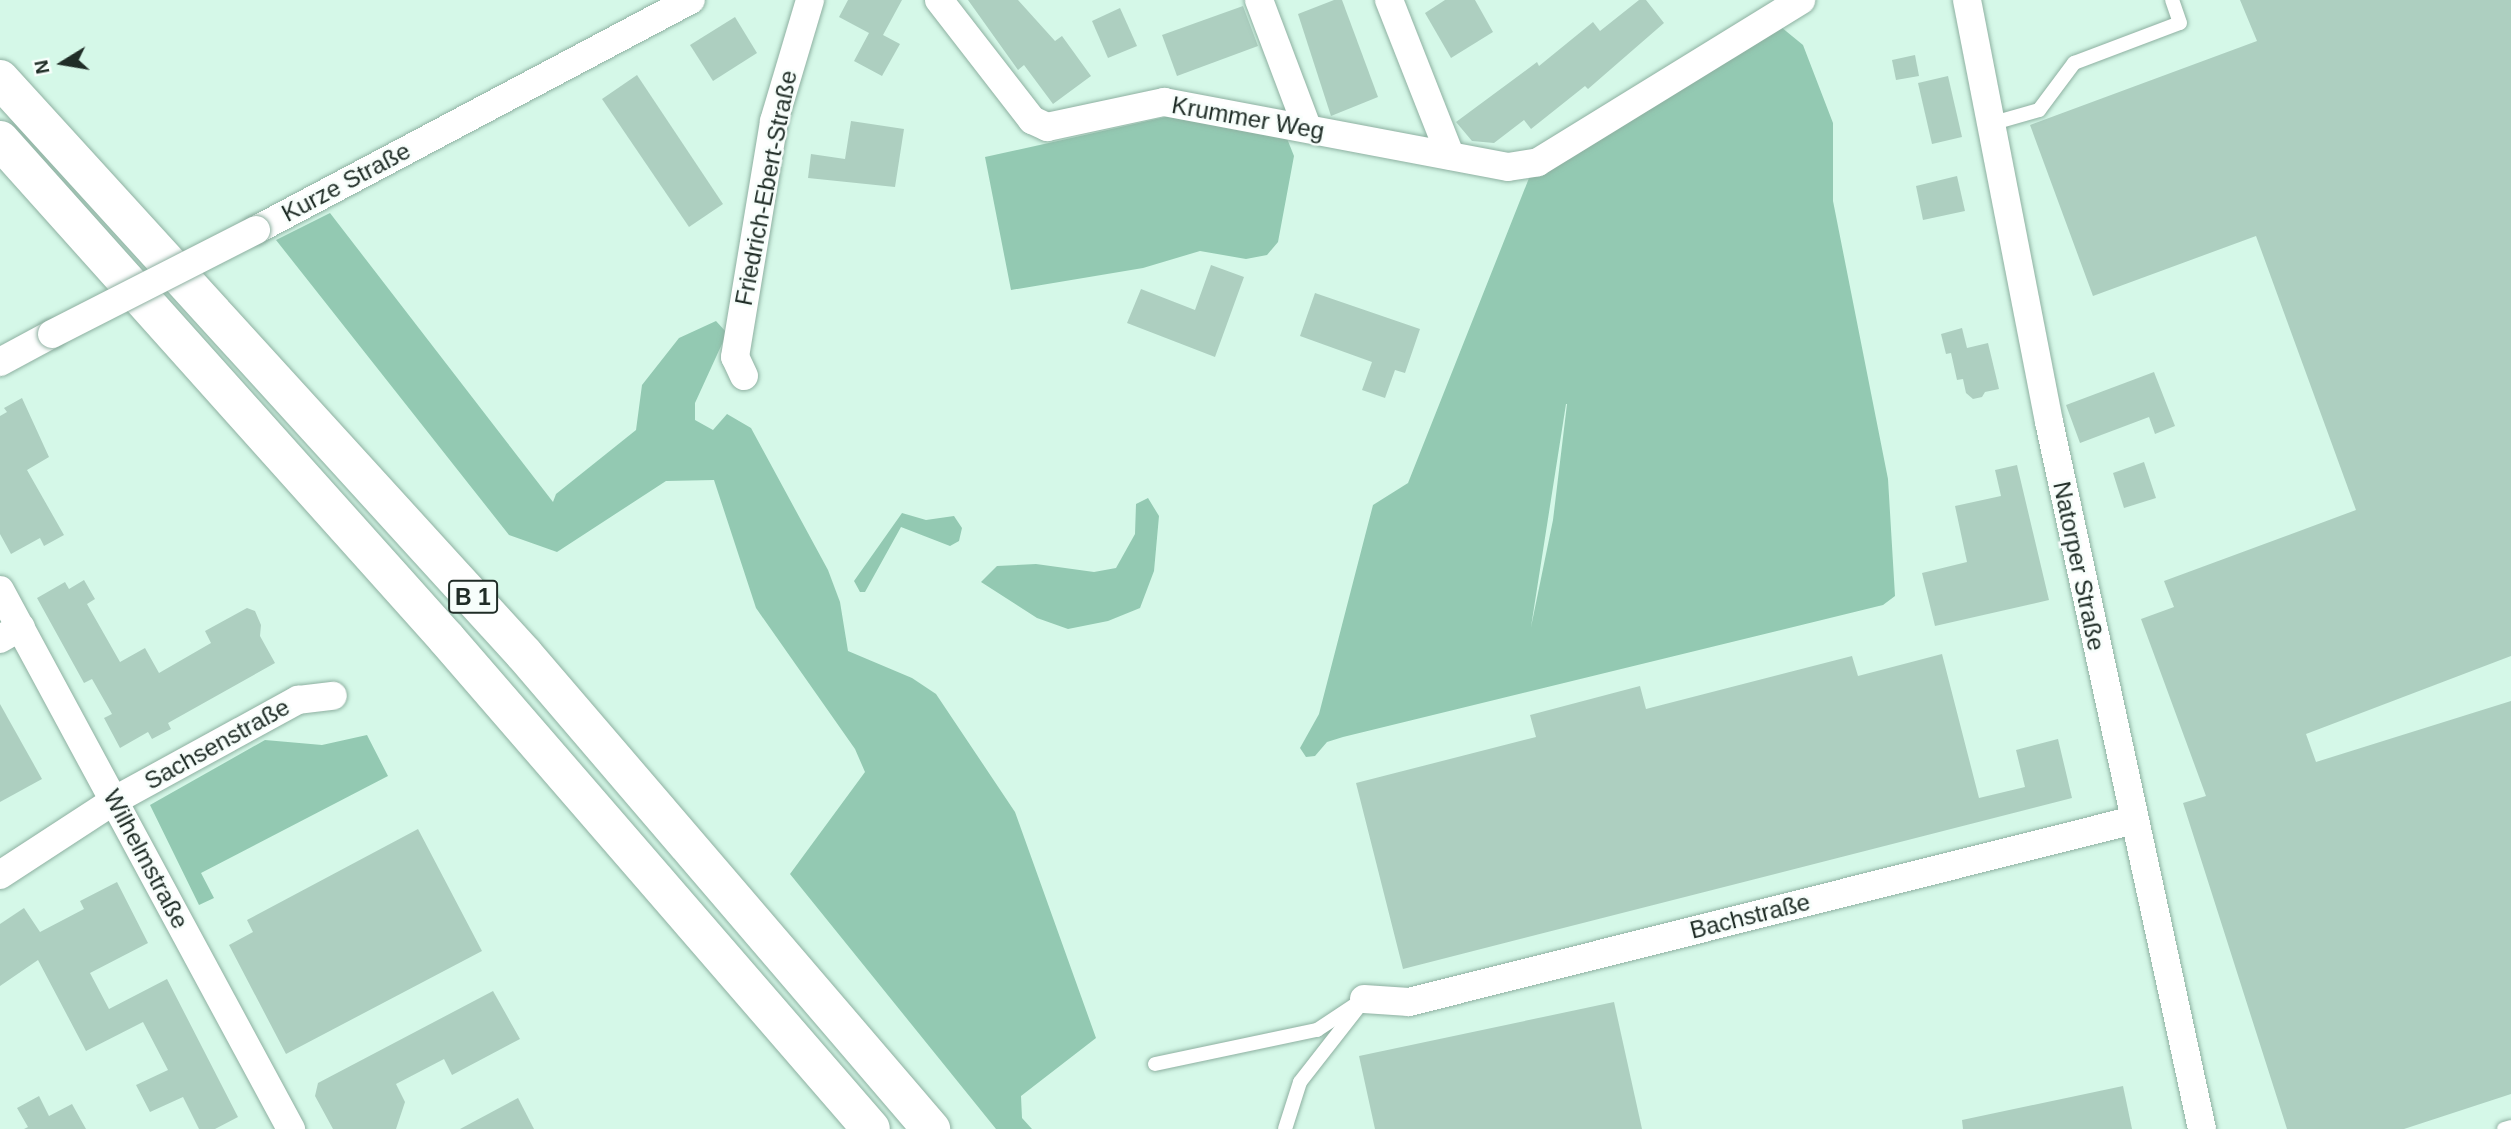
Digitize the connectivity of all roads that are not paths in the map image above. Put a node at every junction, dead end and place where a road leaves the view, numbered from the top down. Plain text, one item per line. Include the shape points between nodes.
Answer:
1 (691, 0) edge
2 (810, 0) edge
3 (939, 0) edge
4 (1259, 0) edge
5 (1389, 0) edge
6 (1801, 0) edge
7 (1966, 0) edge
8 (2172, 0) edge
9 (0, 79) edge
10 (1990, 124) junction
11 (1307, 127) junction
12 (0, 140) edge
13 (1450, 155) junction
14 (0, 362) edge
15 (744, 376) dead end
16 (0, 590) edge
17 (11, 633) edge
18 (333, 696) dead end
19 (115, 800) junction
20 (2134, 820) junction
21 (0, 875) edge
22 (1364, 999) junction
23 (1155, 1064) dead end
24 (2511, 1127) edge
25 (291, 1129) edge
26 (871, 1129) edge
27 (931, 1129) edge
28 (1285, 1129) edge
29 (2202, 1129) edge
30 (2504, 1129) edge

1 - 14 street, Kurze Straße, bridge
2 - 15 street, Friedrich-Ebert-Straße via 774,121 735,357
3 - 11 street, Krummer Weg via 1032,120 1047,127 1164,102
4 - 11 street
5 - 13 street
6 - 13 street, Krummer Weg via 1538,162 1508,167
7 - 10 street, Natorper Straße
8 - 10 lane via 2180,23 2074,63 2039,110
9 - 27 highway, B 1 via 524,654
10 - 20 street, Natorper Straße
11 - 13 street, Krummer Weg
12 - 26 highway, B 1 via 428,618
16 - 17 street, Wilhelmstraße
17 - 19 street, Wilhelmstraße
18 - 19 street, Sachsenstraße via 298,700
19 - 21 street, Sachsenstraße
19 - 25 street, Wilhelmstraße
20 - 22 street, Bachstraße via 1409,1002
20 - 29 street, Natorper Straße
22 - 23 lane via 1317,1030
22 - 28 lane via 1300,1082
24 - 30 lane

